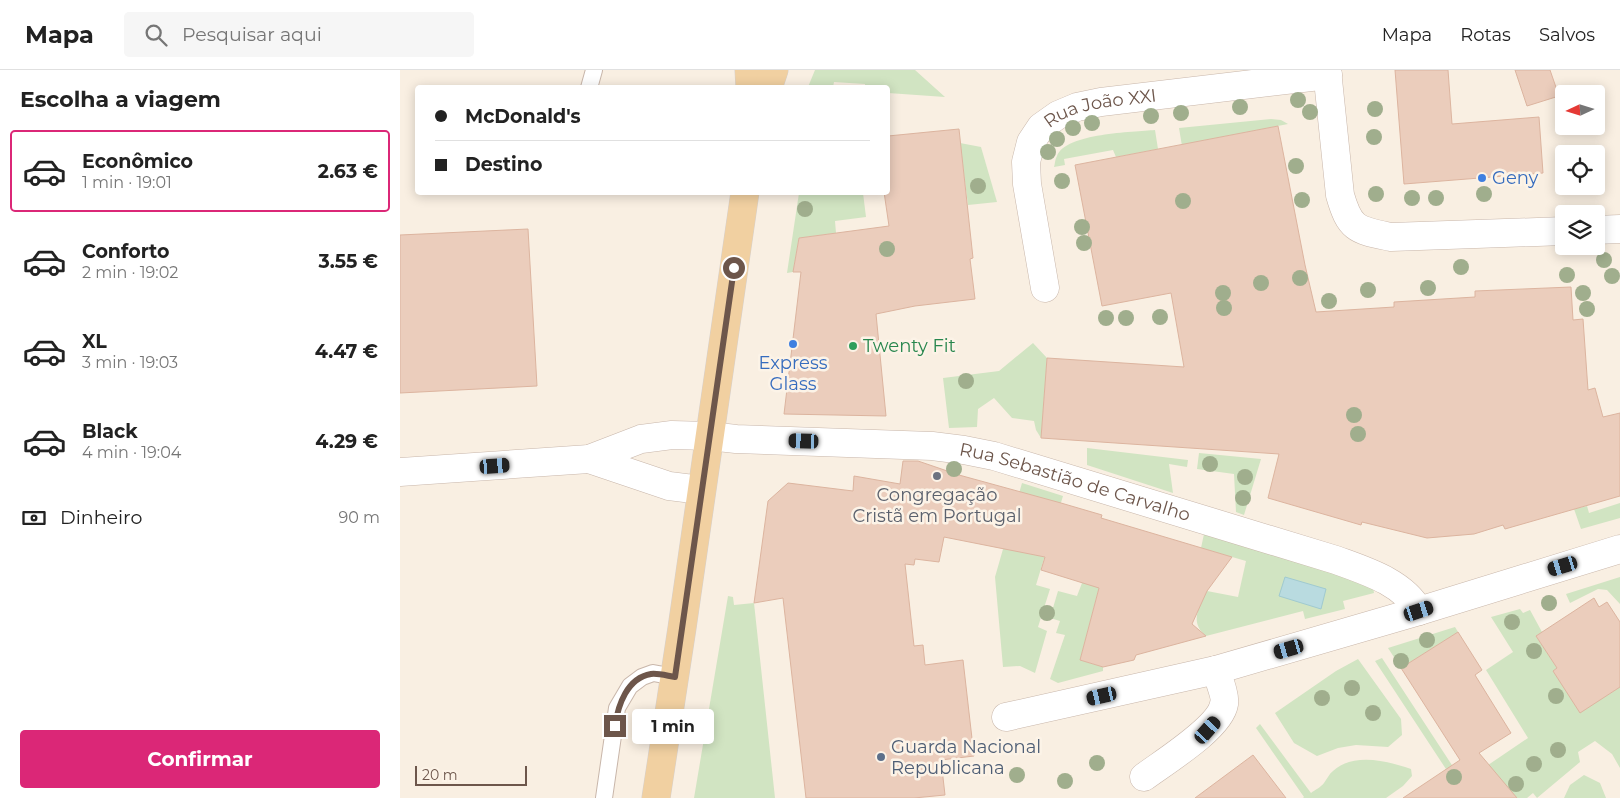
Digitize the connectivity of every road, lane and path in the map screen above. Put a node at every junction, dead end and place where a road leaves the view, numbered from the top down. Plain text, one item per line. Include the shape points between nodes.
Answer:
1 (594, 70) edge
2 (749, 70) edge
3 (774, 70) edge
4 (1327, 72) edge
5 (590, 85) edge
6 (750, 85) edge
7 (769, 85) edge
8 (745, 195) edge
9 (1620, 229) edge
10 (1605, 230) edge
11 (1555, 231) edge
12 (1045, 288) dead end
13 (709, 436) junction
14 (589, 460) junction
15 (400, 472) edge
16 (701, 490) junction
17 (1620, 549) edge
18 (1419, 611) junction
19 (1216, 670) junction
20 (675, 677) junction
21 (1006, 717) dead end
22 (1144, 777) dead end
23 (604, 798) edge
24 (656, 798) edge

1 - 5 lane
2 - 6 main road
3 - 7 main road
4 - 11 street via 1340,195 1346,214 1355,226 1391,237
4 - 12 street, Rua João XXI via 1101,102 1058,115 1041,127 1031,142 1026,162
8 - 13 main road
9 - 10 street
13 - 14 street, Rua Sebastião de Carvalho via 672,435 641,439
13 - 16 main road
13 - 18 street, Rua Sebastião de Carvalho via 932,446 994,456 1373,573 1413,601
14 - 15 street
14 - 16 street via 669,486
16 - 20 main road
17 - 18 street
18 - 19 street
19 - 21 street
19 - 22 street via 1225,703 1218,719
20 - 23 lane via 653,673 642,677 630,686 617,708
20 - 24 main road

